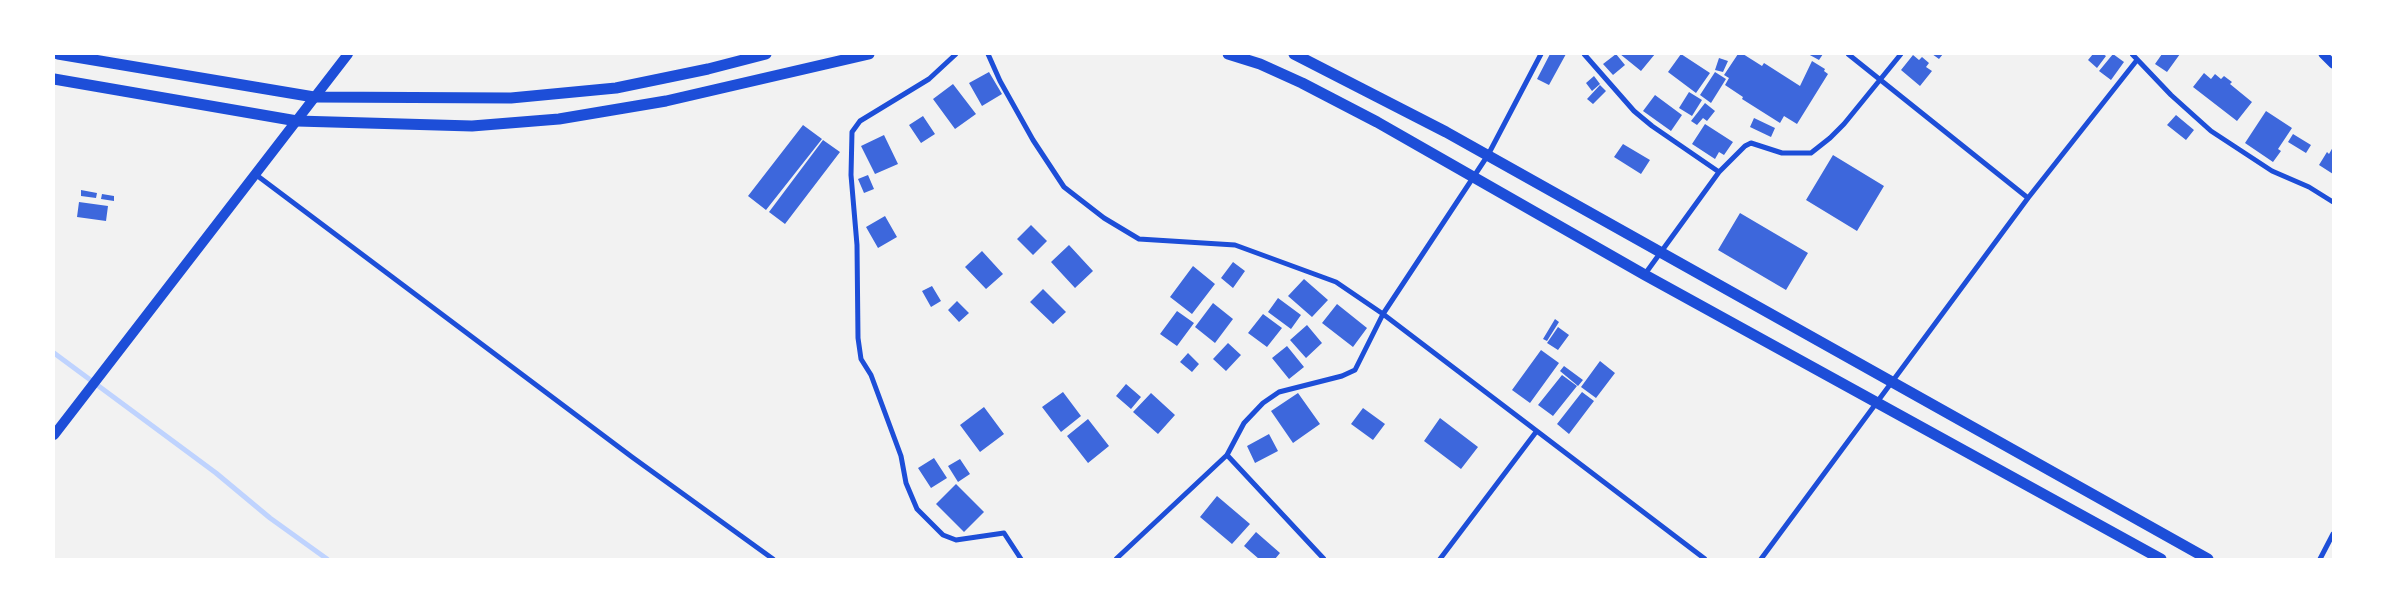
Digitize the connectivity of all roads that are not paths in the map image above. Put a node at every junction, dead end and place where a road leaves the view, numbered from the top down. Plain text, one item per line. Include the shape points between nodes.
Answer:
1 (58, 54) edge
2 (348, 54) edge
3 (766, 54) edge
4 (869, 54) edge
5 (956, 54) edge
6 (988, 54) edge
7 (1228, 54) edge
8 (1294, 54) edge
9 (1541, 54) edge
10 (1584, 54) edge
11 (1848, 54) edge
12 (1901, 54) edge
13 (2132, 54) edge
14 (2323, 54) edge
15 (2137, 60) junction
16 (2333, 64) edge
17 (54, 79) edge
18 (1882, 80) junction
19 (314, 97) junction
20 (297, 121) junction
21 (1488, 155) junction
22 (1719, 172) junction
23 (255, 174) junction
24 (1473, 176) junction
25 (2028, 198) junction
26 (2333, 202) edge
27 (1661, 254) junction
28 (1645, 275) junction
29 (1383, 314) junction
30 (1891, 383) junction
31 (1878, 402) junction
32 (1536, 432) junction
33 (54, 435) edge
34 (1227, 455) junction
35 (2333, 534) edge
36 (773, 559) edge
37 (1021, 559) edge
38 (1116, 559) edge
39 (1324, 559) edge
40 (1440, 559) edge
41 (1705, 559) edge
42 (1761, 559) edge
43 (2161, 559) edge
44 (2208, 559) edge
45 (2320, 559) edge

1 - 19 main road
2 - 19 main road
3 - 19 main road via 708,70 616,88 542,96
4 - 20 main road via 666,101 559,119 472,126
5 - 37 street via 929,79 871,113 853,130 858,338 861,359 871,375 900,456 906,483 918,509 943,535 956,540 1004,533
6 - 29 street via 1033,140 1064,187 1104,218 1139,238 1235,245 1336,282
7 - 24 main road via 1302,83
8 - 21 main road
9 - 21 street
10 - 22 street via 1634,111
11 - 18 street
12 - 18 street
13 - 15 street
14 - 16 street
15 - 25 street
15 - 26 street via 2211,131 2272,171
17 - 20 main road
18 - 22 street via 1837,131 1811,152 1782,153 1750,143
18 - 25 street
19 - 20 main road
20 - 23 main road
21 - 24 street
21 - 27 main road
22 - 27 street
23 - 33 main road
23 - 36 street
24 - 28 main road
24 - 29 street
25 - 30 street
27 - 28 street
27 - 30 main road
28 - 31 main road
29 - 32 street
29 - 34 street via 1355,370 1279,392 1263,403 1244,424
30 - 31 street
30 - 44 main road
31 - 42 street
31 - 43 main road
32 - 40 street
32 - 41 street
34 - 38 street
34 - 39 street
35 - 45 street

